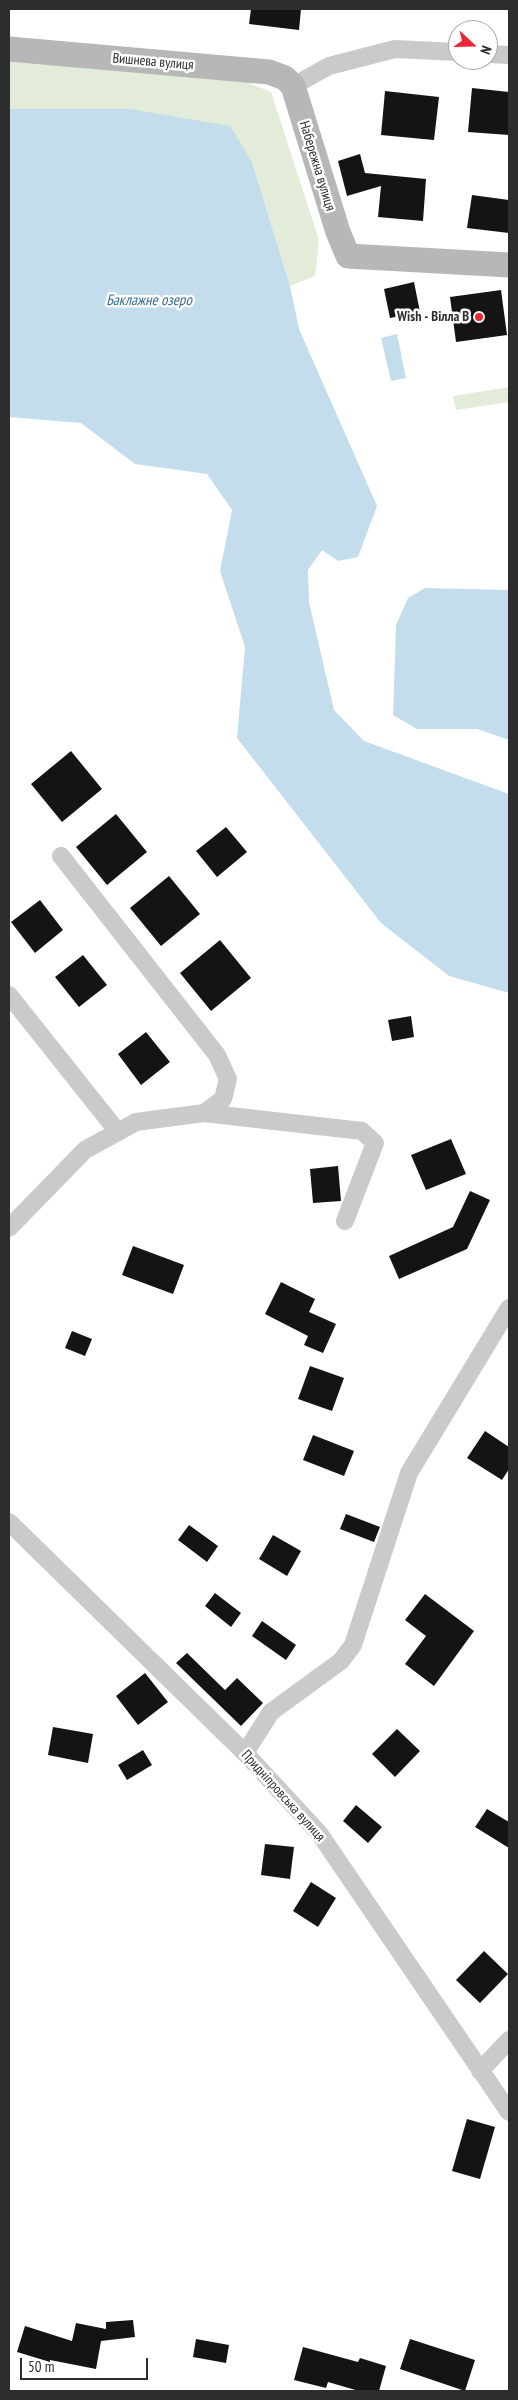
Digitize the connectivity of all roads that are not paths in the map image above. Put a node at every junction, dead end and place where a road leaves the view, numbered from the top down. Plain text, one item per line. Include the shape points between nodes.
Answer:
1 (9, 49) edge
2 (448, 51) edge
3 (293, 86) junction
4 (509, 266) edge
5 (61, 856) dead end
6 (9, 995) edge
7 (204, 1113) junction
8 (118, 1132) junction
9 (345, 1221) dead end
10 (9, 1228) edge
11 (509, 1308) edge
12 (9, 1522) edge
13 (245, 1753) junction
14 (509, 2040) edge
15 (480, 2071) junction
16 (509, 2112) edge

1 - 3 street, Вишнева вулиця via 269,72 285,78
2 - 3 street via 395,48 330,66
3 - 4 street, Набережна вулиця via 348,256
5 - 7 street via 217,1055 228,1079 222,1099
6 - 8 street
7 - 8 street via 136,1122
7 - 9 street via 362,1131 375,1143
8 - 10 street via 85,1150
11 - 13 street via 410,1473 353,1645 342,1661 271,1712
12 - 13 street, Придніпровська вулиця
13 - 15 street, Придніпровська вулиця via 319,1833
14 - 15 street
15 - 16 street, Придніпровська вулиця

